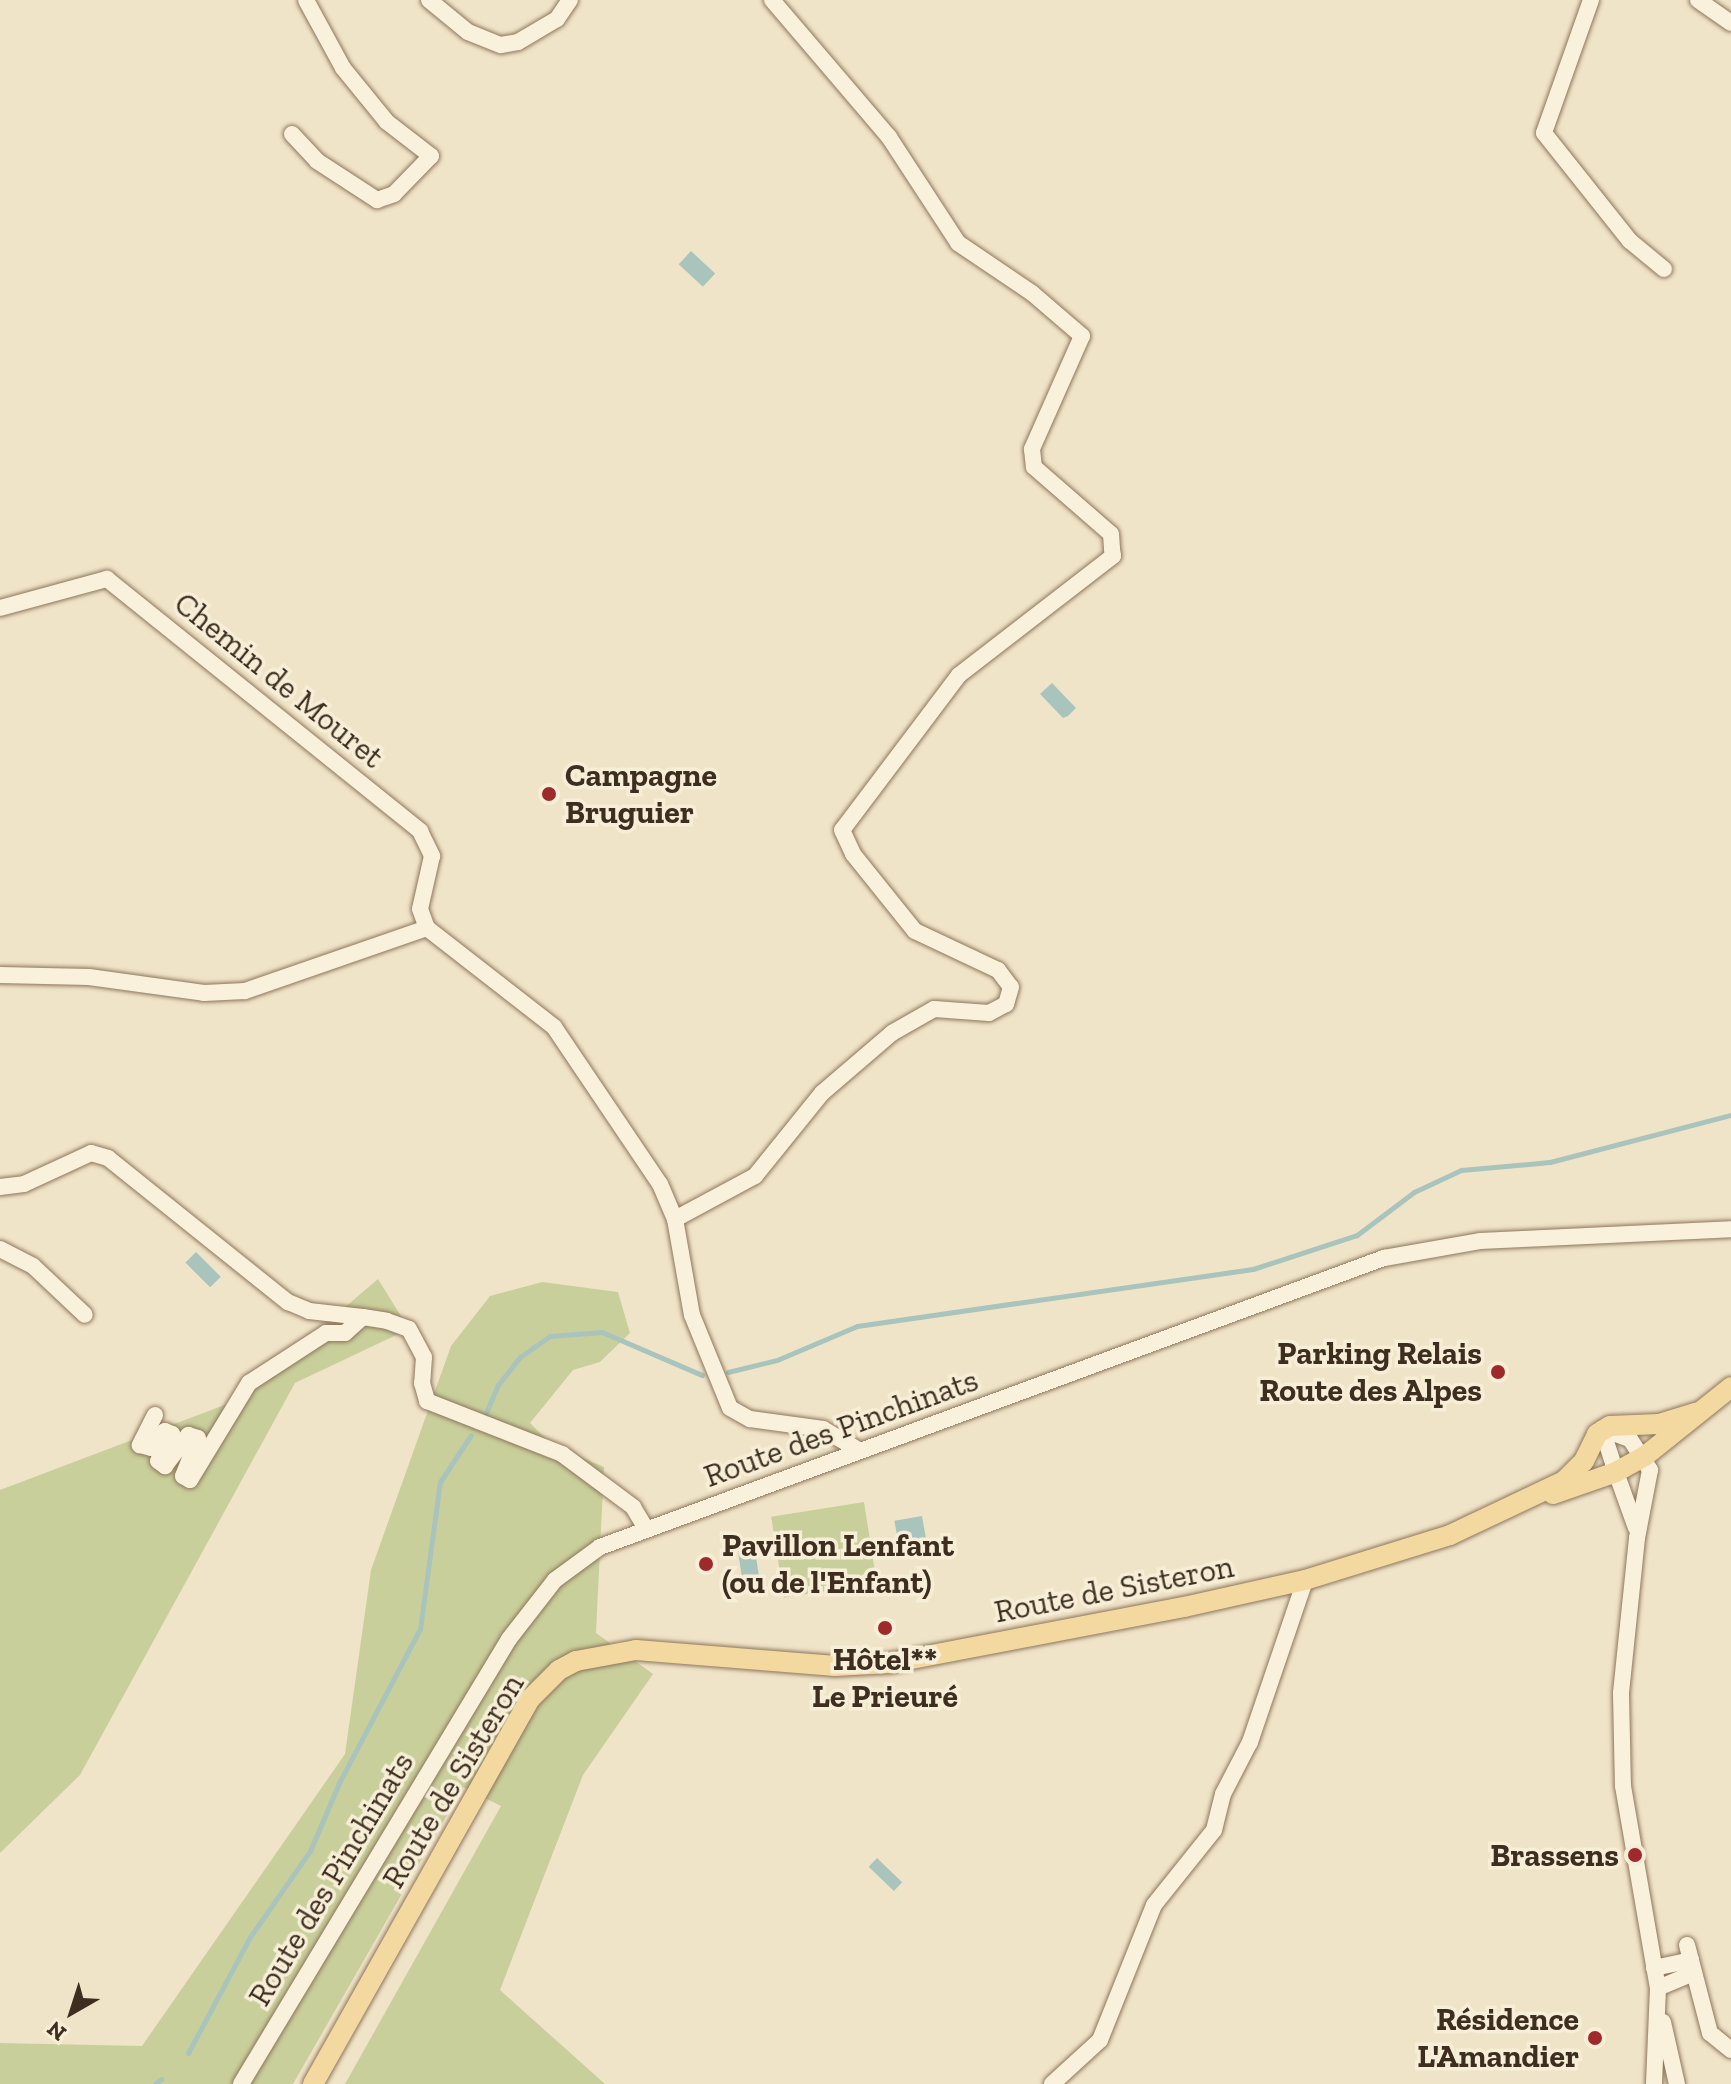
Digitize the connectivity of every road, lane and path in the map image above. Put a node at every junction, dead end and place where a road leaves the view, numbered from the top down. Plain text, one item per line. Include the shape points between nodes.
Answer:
1 (306, 0) edge
2 (429, 0) edge
3 (570, 0) edge
4 (772, 0) edge
5 (1591, 0) edge
6 (1698, 0) edge
7 (1731, 23) edge
8 (292, 134) dead end
9 (1664, 269) dead end
10 (0, 608) edge
11 (427, 928) junction
12 (0, 975) edge
13 (0, 1187) edge
14 (675, 1219) junction
15 (1731, 1229) edge
16 (0, 1249) edge
17 (85, 1315) dead end
18 (363, 1317) junction
19 (1731, 1387) edge
20 (1696, 1413) junction
21 (155, 1415) dead end
22 (1620, 1428) junction
23 (860, 1451) junction
24 (1648, 1463) junction
25 (1616, 1468) junction
26 (1590, 1483) junction
27 (1626, 1495) junction
28 (1530, 1500) junction
29 (646, 1529) junction
30 (1637, 1538) junction
31 (1305, 1580) junction
32 (1691, 1960) junction
33 (1654, 1968) junction
34 (1658, 1995) junction
35 (1731, 2050) edge
36 (241, 2084) edge
37 (313, 2084) edge
38 (1052, 2084) edge
39 (1654, 2084) edge
40 (1677, 2084) edge

1 - 8 street via 343,68 387,122 431,156 394,194 377,200 317,161
2 - 3 street via 468,32 501,45 518,42 557,19
4 - 14 street via 889,137 958,243 1032,293 1082,336 1032,449 1034,467 1111,534 1113,556 959,675 842,830 853,854 915,931 998,970 1011,987 1006,1004 989,1013 934,1009 892,1033 822,1093 755,1176
5 - 9 street via 1544,133 1630,241
6 - 7 street
10 - 11 street, Chemin de Mouret via 107,579 420,831 432,856 420,909
11 - 12 street via 245,991 204,993 89,977
11 - 14 street via 554,1027 660,1184
13 - 18 street via 24,1184 91,1153 108,1158 288,1302 309,1311
14 - 23 street via 692,1315 730,1408 750,1419 823,1429
15 - 23 street, Route des Pinchinats via 1480,1241 1384,1258
16 - 17 street via 33,1266
18 - 21 street via 345,1333 326,1333 298,1347 249,1383 190,1480 183,1476 198,1438 188,1435 165,1466 158,1461 172,1434 165,1431 151,1448 140,1445
18 - 29 street via 409,1329 424,1357 427,1401 562,1454 633,1507
19 - 20 main road, Route de Sisteron
20 - 22 main road, Route de Sisteron
20 - 24 main road, Route de Sisteron
22 - 24 street
22 - 25 street
22 - 25 street via 1634,1450
22 - 28 main road, Route de Sisteron via 1575,1471
23 - 29 street, Route des Pinchinats
24 - 25 main road, Route de Sisteron
24 - 30 street
25 - 26 main road, Route de Sisteron
25 - 27 street
26 - 27 street via 1615,1487
26 - 28 main road, Route de Sisteron
27 - 30 street
28 - 31 main road, Route de Sisteron via 1450,1535
29 - 36 street, Route des Pinchinats via 600,1547 538,1598
30 - 33 street via 1621,1729 1623,1786
31 - 37 main road, Route de Sisteron via 890,1663 835,1666 636,1650 576,1661 530,1699
31 - 38 street via 1214,1830 1154,1905 1100,2040
32 - 33 street
32 - 34 street
32 - 35 street via 1710,2033
33 - 34 street
34 - 39 street
34 - 40 street

